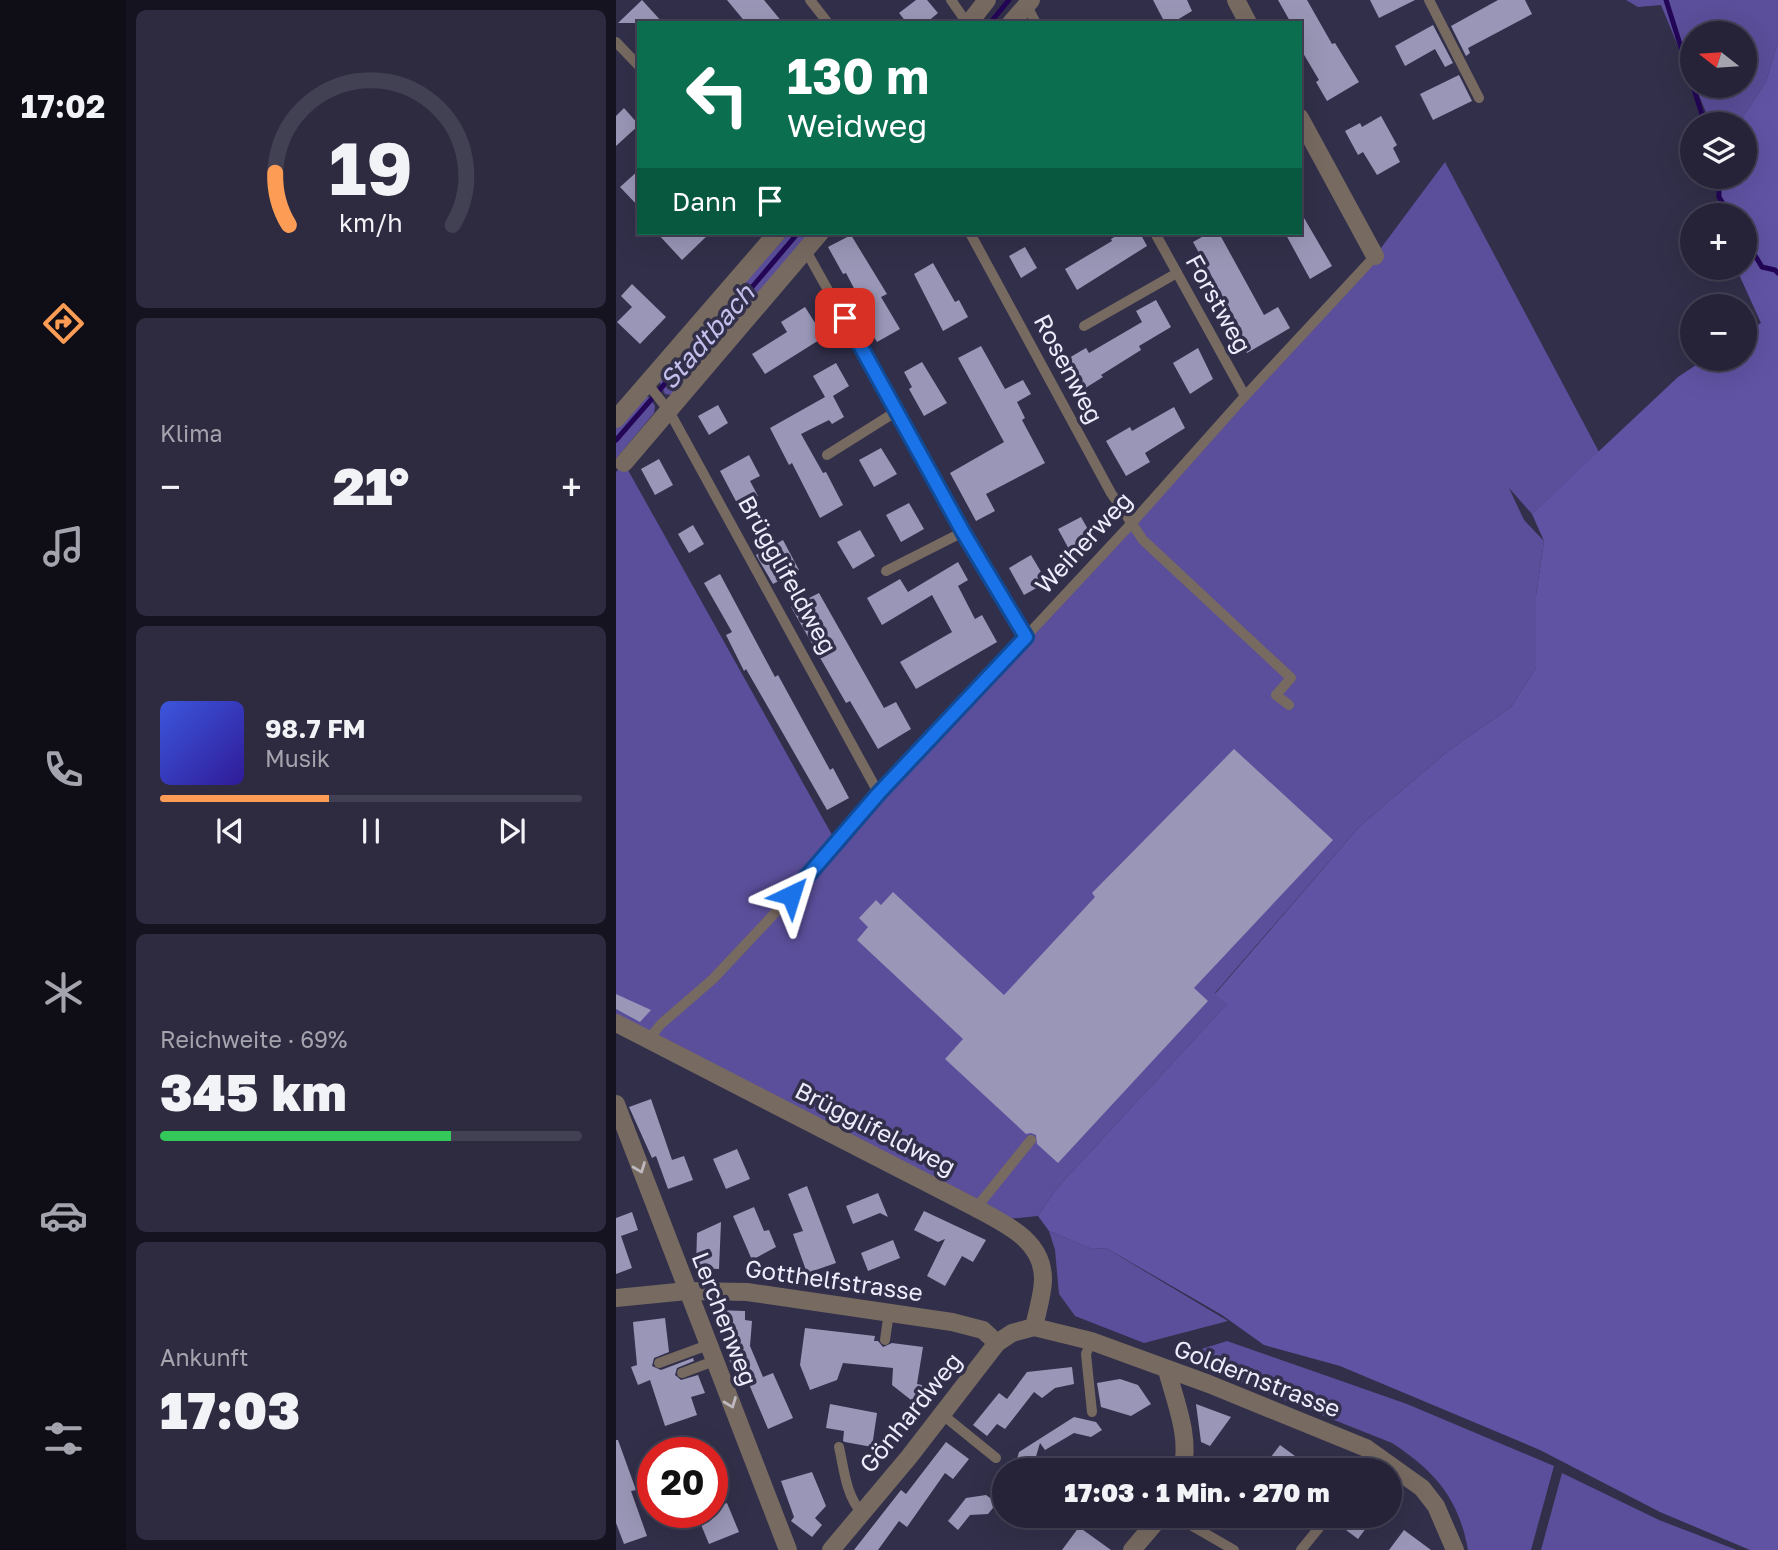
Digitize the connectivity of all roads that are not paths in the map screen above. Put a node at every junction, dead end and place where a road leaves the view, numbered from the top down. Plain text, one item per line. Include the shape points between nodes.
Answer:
1 (810, 0) edge
2 (951, 0) edge
3 (987, 0) edge
4 (1236, 0) edge
5 (1429, 0) edge
6 (1029, 3) edge
7 (826, 21) edge
8 (967, 21) edge
9 (970, 21) edge
10 (1013, 21) edge
11 (1035, 21) edge
12 (1247, 21) edge
13 (616, 42) edge
14 (637, 64) edge
15 (1479, 98) dead end
16 (1302, 122) edge
17 (775, 235) edge
18 (818, 235) edge
19 (971, 235) edge
20 (1156, 235) edge
21 (805, 249) junction
22 (1376, 256) joint
23 (1177, 273) junction
24 (1084, 326) dead end
25 (649, 384) junction
26 (1244, 396) junction
27 (667, 407) junction
28 (897, 411) junction
29 (616, 419) edge
30 (827, 455) dead end
31 (624, 463) dead end
32 (1131, 524) junction
33 (963, 532) junction
34 (886, 571) dead end
35 (1026, 637) junction
36 (1289, 705) dead end
37 (879, 793) junction
38 (616, 1023) edge
39 (649, 1039) junction
40 (616, 1104) edge
41 (1031, 1140) dead end
42 (976, 1208) junction
43 (687, 1291) junction
44 (616, 1297) edge
45 (889, 1312) junction
46 (1034, 1327) junction
47 (885, 1340) dead end
48 (1091, 1341) junction
49 (997, 1343) junction
50 (711, 1353) junction
51 (659, 1363) dead end
52 (1167, 1370) junction
53 (682, 1373) dead end
54 (1092, 1412) dead end
55 (943, 1415) junction
56 (839, 1447) dead end
57 (996, 1458) dead end
58 (1183, 1458) edge
59 (862, 1513) junction
60 (1151, 1528) edge
61 (1196, 1528) edge
62 (1319, 1528) edge
63 (788, 1550) edge
64 (831, 1550) edge
65 (1132, 1550) edge
66 (1234, 1550) edge
67 (1301, 1550) edge
68 (1455, 1550) edge

1 - 7 lane
2 - 8 lane
3 - 9 street
4 - 12 street
5 - 15 lane
6 - 10 street
6 - 11 lane
13 - 14 lane
16 - 22 street
17 - 25 street
18 - 21 street
19 - 32 lane, Rosenweg
20 - 23 lane, Forstweg
21 - 27 street
21 - 28 lane
22 - 26 lane, Weiherweg
23 - 24 lane
23 - 26 lane, Forstweg
25 - 27 lane, Brügglifeldweg
25 - 29 street
26 - 32 lane, Weiherweg
27 - 31 street
27 - 37 lane, Brügglifeldweg
28 - 30 lane
28 - 33 lane
32 - 35 lane, Weiherweg
32 - 36 lane, Rosenweg via 1291,678 1276,695
33 - 34 lane
33 - 35 lane
35 - 37 lane, Weiherweg
37 - 39 lane, Weiherweg via 760,929
38 - 39 street, Brügglifeldweg
39 - 42 street, Brügglifeldweg
40 -> 43 street, Lerchenweg
41 - 42 lane
42 - 46 street, Brügglifeldweg via 1034,1247 1043,1279
43 - 44 street, Gotthelfstrasse
43 - 45 street, Gotthelfstrasse via 747,1292
43 - 50 street, Lerchenweg
45 - 47 lane
45 - 49 street, Gotthelfstrasse via 977,1327
46 - 48 street, Goldernstrasse
46 - 49 street
48 - 52 street, Goldernstrasse
48 - 54 lane via 1087,1354
49 - 55 street, Gönhardweg
50 - 51 lane
50 - 53 lane
50 -> 63 street, Lerchenweg
52 - 58 street via 1184,1438
52 - 68 street, Goldernstrasse via 1366,1448 1422,1488 1436,1506
55 - 57 lane
55 - 59 street, Gönhardweg
56 - 59 lane, Gönhardweg via 855,1505
59 - 64 street, Gönhardweg
60 - 65 street
61 - 66 lane
62 - 67 lane

